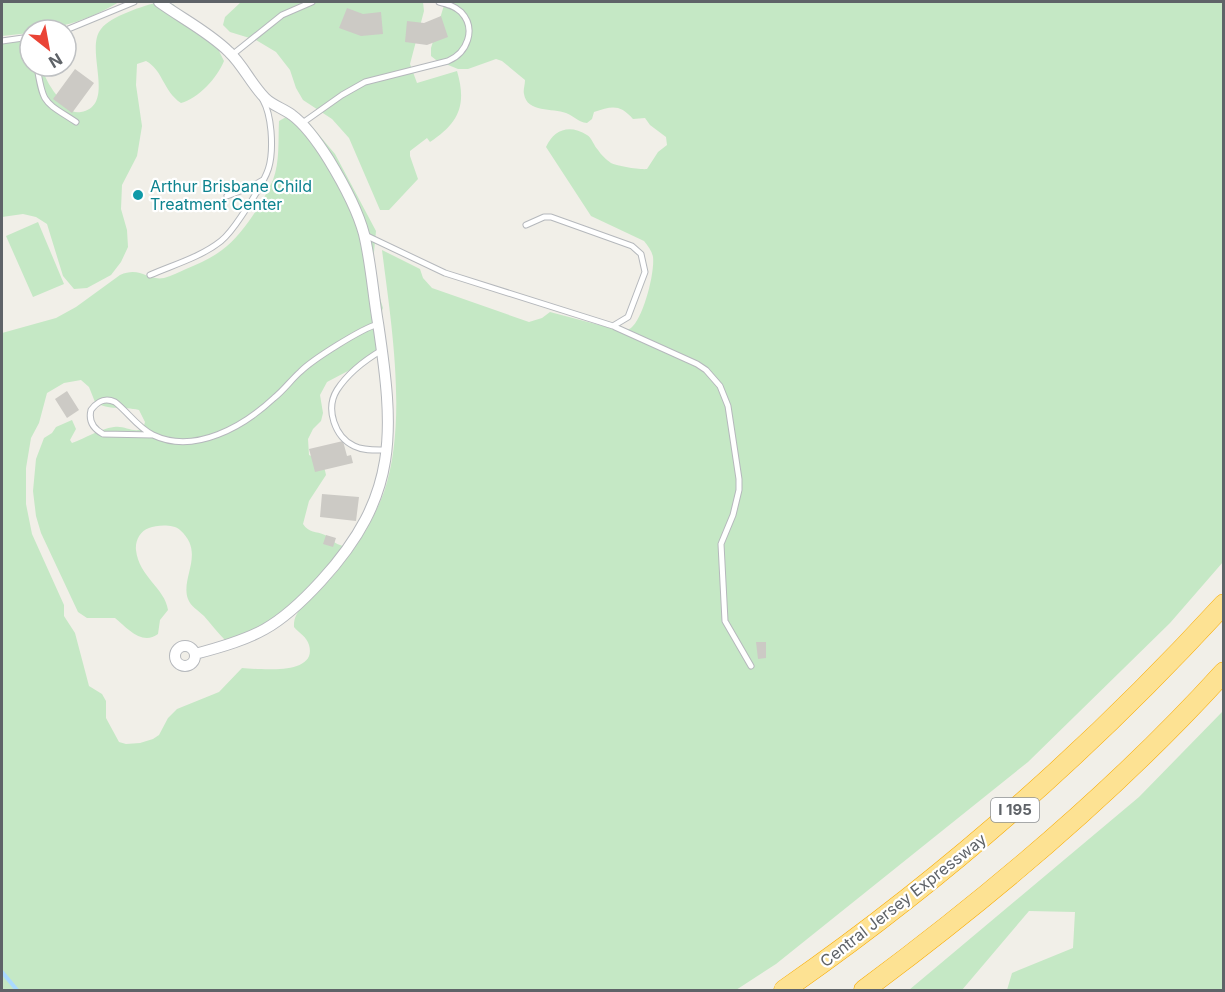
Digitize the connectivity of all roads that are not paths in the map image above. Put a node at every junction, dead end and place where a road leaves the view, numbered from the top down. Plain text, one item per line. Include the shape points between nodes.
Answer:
1 (134, 2) edge
2 (159, 2) edge
3 (312, 2) edge
4 (439, 2) edge
5 (78, 25) edge
6 (18, 39) edge
7 (2, 41) edge
8 (232, 55) junction
9 (39, 78) edge
10 (256, 88) junction
11 (286, 110) junction
12 (270, 119) junction
13 (76, 122) dead end
14 (301, 124) junction
15 (266, 177) junction
16 (227, 196) dead end
17 (526, 225) dead end
18 (364, 235) junction
19 (150, 275) dead end
20 (378, 324) junction
21 (613, 326) junction
22 (382, 350) junction
23 (153, 435) junction
24 (387, 450) junction
25 (1224, 604) edge
26 (195, 654) dead end
27 (751, 666) dead end
28 (1224, 672) edge
29 (784, 990) edge
30 (864, 990) edge

1 - 5 lane
2 - 8 street
3 - 8 lane via 282,15
4 - 14 lane via 465,18 467,45 460,55 365,82
6 - 7 lane
8 - 10 street
9 - 13 lane via 43,97
10 - 11 street via 269,102
10 - 12 lane
11 - 12 lane via 274,110
11 - 14 street
12 - 15 lane via 273,154
14 - 18 street via 338,176
15 - 16 lane via 251,188
15 - 19 lane via 221,241
17 - 21 lane via 544,216 551,217 638,250 645,272 628,317
18 - 20 street
18 - 21 lane via 445,273
20 - 22 street
20 - 23 lane via 364,328 305,367 269,403 224,432 189,441
21 - 27 lane via 697,364 714,378 724,395 739,479 733,514 721,544 725,621
22 - 24 street via 388,399
22 - 24 lane via 364,361 338,389 332,413 337,430 349,444
23 - 23 lane via 112,400 100,401 91,410 91,423 103,434
24 - 26 street via 381,484 366,522 307,596 290,613 255,635
25 - 29 highway, Central Jersey Expressway / I 195 via 1143,689 1013,811 890,913
28 - 30 highway, I 195 via 1051,840

